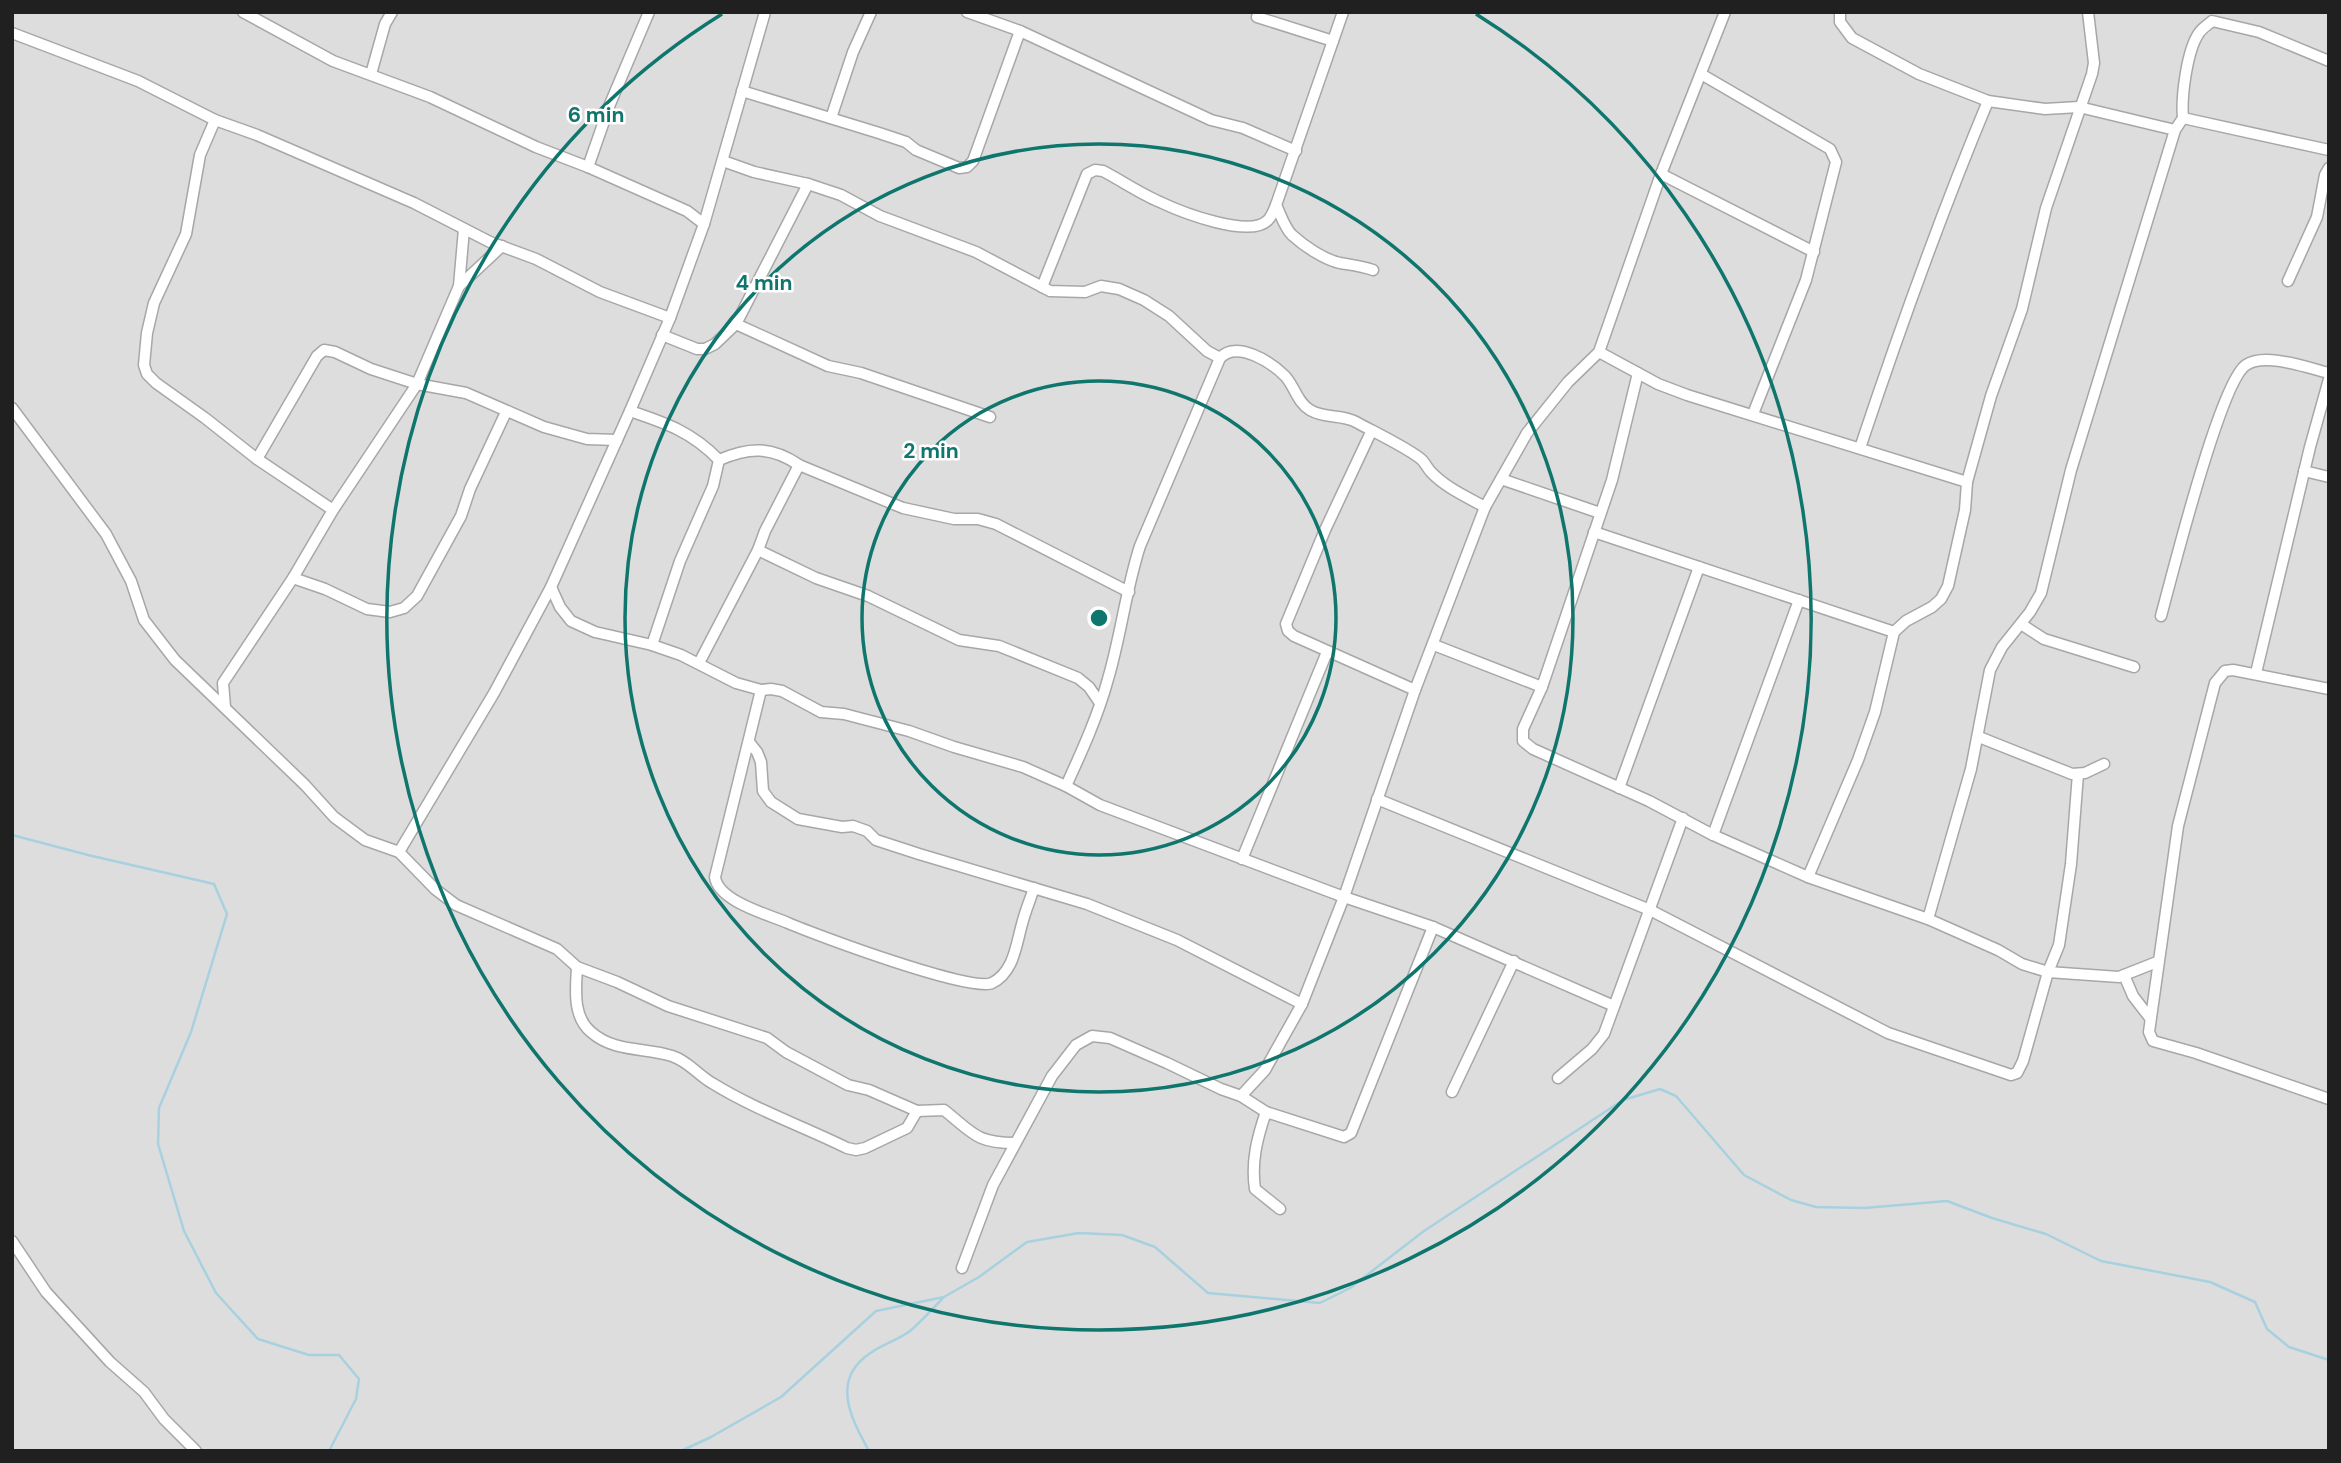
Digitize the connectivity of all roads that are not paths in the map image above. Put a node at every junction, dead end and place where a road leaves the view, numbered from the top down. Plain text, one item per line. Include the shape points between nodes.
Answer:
1 (392, 12) edge
2 (649, 12) edge
3 (765, 12) edge
4 (871, 12) edge
5 (967, 12) edge
6 (1343, 12) edge
7 (1725, 12) edge
8 (1840, 12) edge
9 (2088, 12) edge
10 (251, 14) edge
11 (1257, 17) dead end
12 (1020, 32) junction
13 (12, 33) edge
14 (1334, 41) junction
15 (2329, 61) edge
16 (371, 74) junction
17 (1701, 74) junction
18 (742, 91) junction
19 (1987, 101) junction
20 (2079, 107) junction
21 (831, 118) junction
22 (2183, 118) junction
23 (215, 120) junction
24 (2175, 130) junction
25 (1296, 150) junction
26 (2329, 150) edge
27 (723, 161) junction
28 (588, 167) junction
29 (2329, 168) edge
30 (1661, 174) junction
31 (808, 184) junction
32 (1276, 205) junction
33 (2317, 218) junction
34 (2329, 222) edge
35 (704, 224) junction
36 (464, 229) junction
37 (502, 246) junction
38 (1814, 252) junction
39 (1373, 270) dead end
40 (2288, 281) dead end
41 (459, 286) junction
42 (1042, 288) junction
43 (670, 318) junction
44 (736, 324) junction
45 (662, 335) junction
46 (1599, 352) junction
47 (1220, 358) junction
48 (1637, 373) junction
49 (2329, 376) edge
50 (416, 384) junction
51 (12, 408) edge
52 (630, 411) junction
53 (506, 412) junction
54 (1753, 414) junction
55 (990, 416) dead end
56 (1371, 432) junction
57 (617, 440) junction
58 (1860, 448) junction
59 (257, 459) junction
60 (719, 460) junction
61 (799, 465) junction
62 (2304, 471) junction
63 (2329, 477) edge
64 (1501, 479) junction
65 (1967, 482) junction
66 (1485, 508) junction
67 (333, 510) junction
68 (1601, 513) junction
69 (1594, 532) junction
70 (758, 550) junction
71 (1699, 567) junction
72 (293, 578) junction
73 (551, 587) junction
74 (1129, 592) junction
75 (1799, 600) junction
76 (2161, 616) dead end
77 (2021, 624) junction
78 (1894, 632) junction
79 (652, 645) junction
80 (1434, 645) junction
81 (1327, 652) junction
82 (699, 663) junction
83 (2134, 667) dead end
84 (2256, 673) junction
85 (223, 683) junction
86 (203, 687) junction
87 (1542, 687) junction
88 (2329, 689) edge
89 (761, 690) junction
90 (1415, 690) junction
91 (1100, 703) junction
92 (225, 707) junction
93 (1979, 737) junction
94 (748, 741) junction
95 (2104, 764) dead end
96 (2078, 774) junction
97 (1066, 786) junction
98 (1619, 788) junction
99 (1377, 799) junction
100 (1683, 818) junction
101 (1713, 835) junction
102 (399, 852) junction
103 (1242, 859) junction
104 (1808, 877) junction
105 (1034, 888) junction
106 (1344, 897) junction
107 (1650, 910) junction
108 (1928, 919) junction
109 (1433, 927) junction
110 (1514, 961) junction
111 (2157, 962) junction
112 (577, 967) junction
113 (2048, 972) junction
114 (2124, 975) junction
115 (1302, 1004) junction
116 (1614, 1006) junction
117 (2150, 1018) junction
118 (1558, 1078) dead end
119 (1452, 1092) dead end
120 (1241, 1096) junction
121 (2329, 1099) edge
122 (917, 1111) junction
123 (1266, 1112) junction
124 (1015, 1143) junction
125 (1280, 1209) dead end
126 (12, 1241) edge
127 (962, 1268) dead end
128 (196, 1451) edge

1 - 16 street
2 - 28 street
3 - 18 street
4 - 21 street
5 - 12 street
6 - 14 street
7 - 17 street
8 - 19 street via 1840,22 1852,38 1919,74
9 - 20 street via 2094,63
10 - 16 street via 333,61
11 - 14 street
12 - 21 street via 967,167 959,168 906,142
12 - 25 street via 1211,120
13 - 23 street via 138,81
14 - 25 street
15 - 22 street via 2259,32 2212,21 2199,33 2192,52 2181,101
16 - 28 street
17 - 30 street
17 - 38 street via 1830,149 1836,162
18 - 21 street
18 - 27 street
19 - 20 street via 2045,109
19 - 58 street via 1906,309
20 - 24 street
20 - 65 street
22 - 24 street
22 - 26 street
23 - 36 street
23 - 59 street via 200,155 186,234 155,303 144,365 156,383
24 - 77 street via 2071,470 2041,593
25 - 32 street
27 - 31 street
27 - 35 street
28 - 35 street via 687,211
29 - 33 street
30 - 38 street
30 - 46 street
31 - 42 street via 976,252
31 - 44 street
32 - 39 street via 1293,236 1338,262
32 - 42 street via 1268,221 1255,226 1231,225 1159,202 1095,170 1087,174
33 - 34 street
33 - 40 street
35 - 43 street
36 - 37 street
36 - 41 street
37 - 41 street
37 - 43 street via 600,292
38 - 54 street
41 - 50 street
42 - 47 street via 1061,293 1101,286 1119,289 1169,316
43 - 45 street
44 - 45 street via 705,349
44 - 55 street via 828,366
45 - 52 street
46 - 48 street
46 - 64 street via 1550,403
47 - 56 street via 1237,351 1261,359 1287,378 1310,410 1354,421
47 - 74 street via 1139,546
48 - 54 street via 1687,395
48 - 68 street via 1621,452
49 - 62 street
49 - 76 street via 2273,360 2247,364 2237,373 2204,466
50 - 53 street via 466,393
50 - 59 street via 324,350
50 - 67 street
51 - 86 street via 106,534 145,620
52 - 57 street
52 - 60 street via 671,424 704,444
53 - 57 street via 587,439
53 - 72 street via 461,516 417,596 404,608 390,612 367,609
54 - 58 street
56 - 66 street via 1421,459 1451,488
56 - 81 street via 1286,624 1294,636
57 - 73 street
58 - 65 street
59 - 67 street
60 - 61 street via 754,450 785,456
60 - 79 street
61 - 70 street
61 - 74 street via 903,508 996,524
62 - 63 street
62 - 84 street
64 - 66 street
64 - 68 street
65 - 78 street via 1948,586 1932,607
66 - 80 street
67 - 72 street
68 - 69 street
69 - 71 street
69 - 87 street
70 - 82 street
70 - 91 street via 959,640 999,646 1078,678
71 - 75 street
71 - 98 street
72 - 85 street
73 - 79 street via 571,621 594,632
73 - 102 street via 495,693
74 - 91 street
75 - 78 street
75 - 101 street
77 - 83 street via 2044,639
77 - 93 street via 1990,670
78 - 104 street via 1863,748
79 - 82 street
80 - 87 street
80 - 90 street
81 - 90 street
81 - 103 street
82 - 89 street via 736,683
84 - 88 street
84 - 111 street via 2225,671 2215,682 2178,826
85 - 86 street
85 - 92 street
86 - 92 street
87 - 98 street via 1523,729 1523,741
89 - 94 street
89 - 97 street via 782,691 821,712 909,731 1023,766
90 - 99 street
91 - 97 street
92 - 102 street via 334,817 365,840
93 - 96 street
93 - 108 street
94 - 105 street via 761,762 763,791 771,802 798,819 853,826 876,840
94 - 105 street via 715,877 716,886 731,898 805,930 981,986 1002,975 1014,958
95 - 96 street
96 - 113 street via 2065,908 2059,945
97 - 103 street via 1100,805
98 - 100 street
99 - 106 street
99 - 107 street
100 - 101 street
100 - 107 street
101 - 104 street
102 - 112 street via 456,905 557,949
103 - 106 street
104 - 108 street
105 - 115 street via 1177,940
106 - 109 street
106 - 115 street
107 - 113 street via 1888,1033 2011,1075 2023,1061
107 - 116 street
108 - 113 street
109 - 110 street
109 - 123 street via 1350,1133 1344,1137 1331,1134
110 - 116 street
110 - 119 street
111 - 114 street
111 - 117 street
112 - 122 street via 668,1006 767,1038 838,1080
112 - 122 street via 575,1001 590,1031 628,1050 674,1056 710,1082 847,1148 865,1148 907,1128
113 - 114 street
114 - 117 street
115 - 120 street via 1265,1070
116 - 118 street via 1604,1034
117 - 121 street via 2153,1041
120 - 123 street
120 - 124 street via 1110,1038 1092,1037 1076,1045 1052,1076
122 - 124 street via 944,1110 980,1139
123 - 125 street via 1257,1136 1255,1189
124 - 127 street via 992,1185
126 - 128 street via 46,1292

